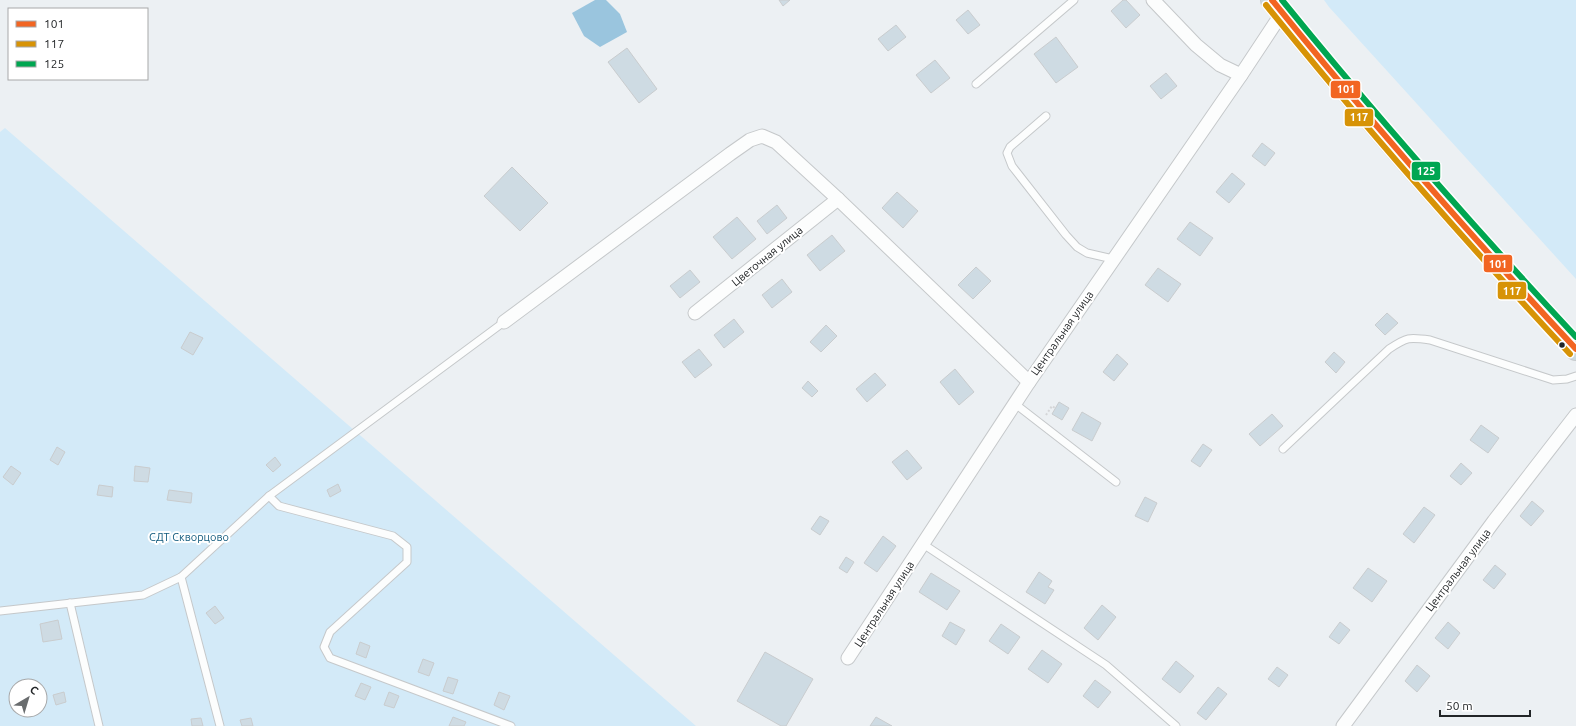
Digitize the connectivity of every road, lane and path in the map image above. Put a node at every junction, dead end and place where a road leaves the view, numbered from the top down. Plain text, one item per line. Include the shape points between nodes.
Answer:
1 (1074, 0) edge
2 (1154, 0) edge
3 (1277, 7) edge
4 (1241, 75) junction
5 (976, 84) dead end
6 (1046, 116) dead end
7 (838, 199) junction
8 (1113, 259) junction
9 (695, 313) dead end
10 (504, 322) joint
11 (1576, 349) edge
12 (1576, 376) edge
13 (1029, 382) junction
14 (1014, 403) junction
15 (1055, 408) dead end
16 (1576, 415) edge
17 (1040, 424) junction
18 (1283, 449) dead end
19 (1116, 482) dead end
20 (269, 496) junction
21 (923, 544) junction
22 (181, 577) junction
23 (70, 603) junction
24 (0, 611) edge
25 (848, 658) dead end
26 (99, 726) edge
27 (220, 726) edge
28 (511, 726) edge
29 (1176, 726) edge
30 (1343, 726) edge

1 - 5 lane
2 - 4 street via 1196,46 1220,65
3 - 4 street, Центральная улица
3 - 11 highway via 1368,118
4 - 8 street, Центральная улица
6 - 8 lane via 1010,147 1007,153 1009,160 1077,247 1086,253
7 - 9 street, Цветочная улица
7 - 10 street via 776,142 762,136 750,140
7 - 13 street
8 - 13 street, Центральная улица
10 - 20 lane
12 - 18 lane via 1553,380 1430,340 1411,338 1389,349
13 - 14 street, Центральная улица
14 - 17 lane
14 - 21 street, Центральная улица
15 - 17 path via 1052,406
16 - 30 street, Центральная улица via 1494,521
17 - 19 lane
20 - 22 lane
20 - 28 lane via 279,506 393,536 407,547 407,562 330,632 324,647 330,658
21 - 25 street, Центральная улица
21 - 29 lane via 1106,665
22 - 23 lane via 143,595
22 - 27 lane
23 - 24 lane
23 - 26 lane

